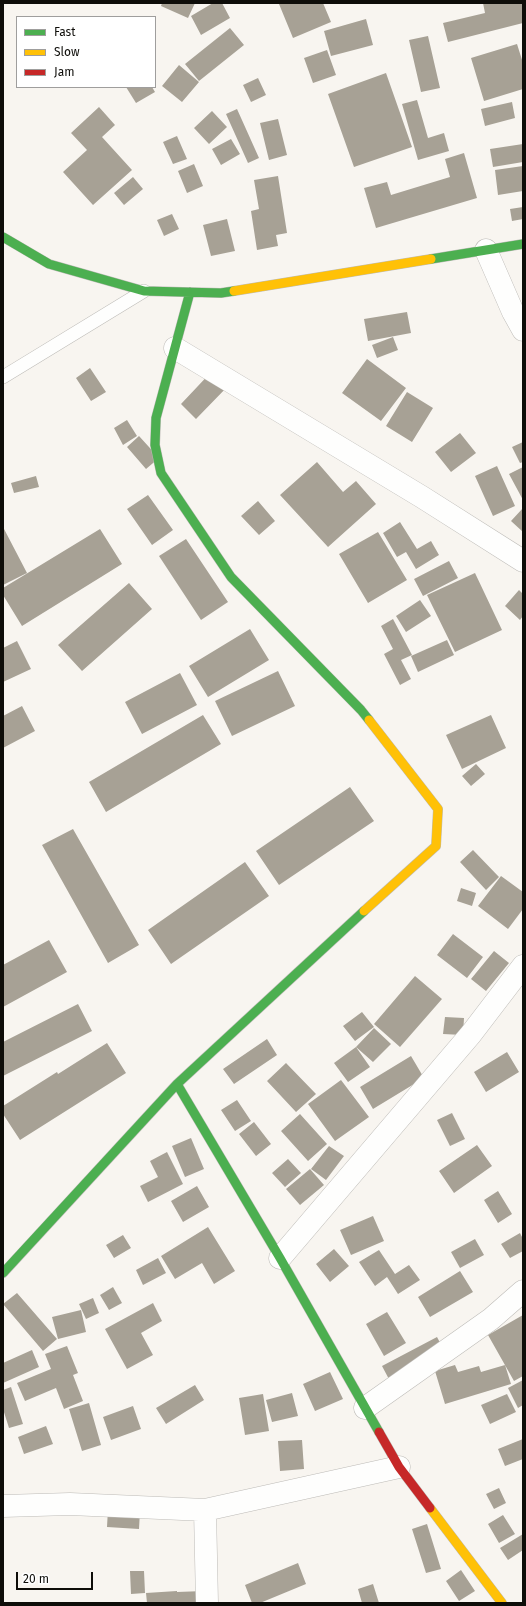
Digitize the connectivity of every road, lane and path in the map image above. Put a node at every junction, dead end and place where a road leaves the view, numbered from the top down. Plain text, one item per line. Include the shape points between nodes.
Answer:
1 (3, 237) edge
2 (523, 244) edge
3 (486, 250) junction
4 (144, 291) junction
5 (190, 292) junction
6 (523, 330) edge
7 (175, 348) junction
8 (3, 377) edge
9 (523, 561) edge
10 (523, 966) edge
11 (177, 1084) junction
12 (280, 1258) junction
13 (3, 1273) edge
14 (523, 1291) edge
15 (365, 1408) junction
16 (399, 1466) junction
17 (3, 1506) edge
18 (205, 1510) junction
19 (207, 1603) edge
20 (502, 1603) edge

1 - 4 street via 49,264
2 - 3 street
3 - 5 street via 221,293
3 - 6 street
4 - 5 street
4 - 8 lane
5 - 7 street
7 - 9 street
7 - 11 street via 156,418 155,445 161,473 230,577 361,710 438,809 436,846
10 - 12 street via 470,1034
11 - 12 street
11 - 13 street
12 - 15 street
14 - 15 street via 491,1319
15 - 16 street
16 - 18 street
16 - 20 street
17 - 18 street via 70,1504
18 - 19 street

